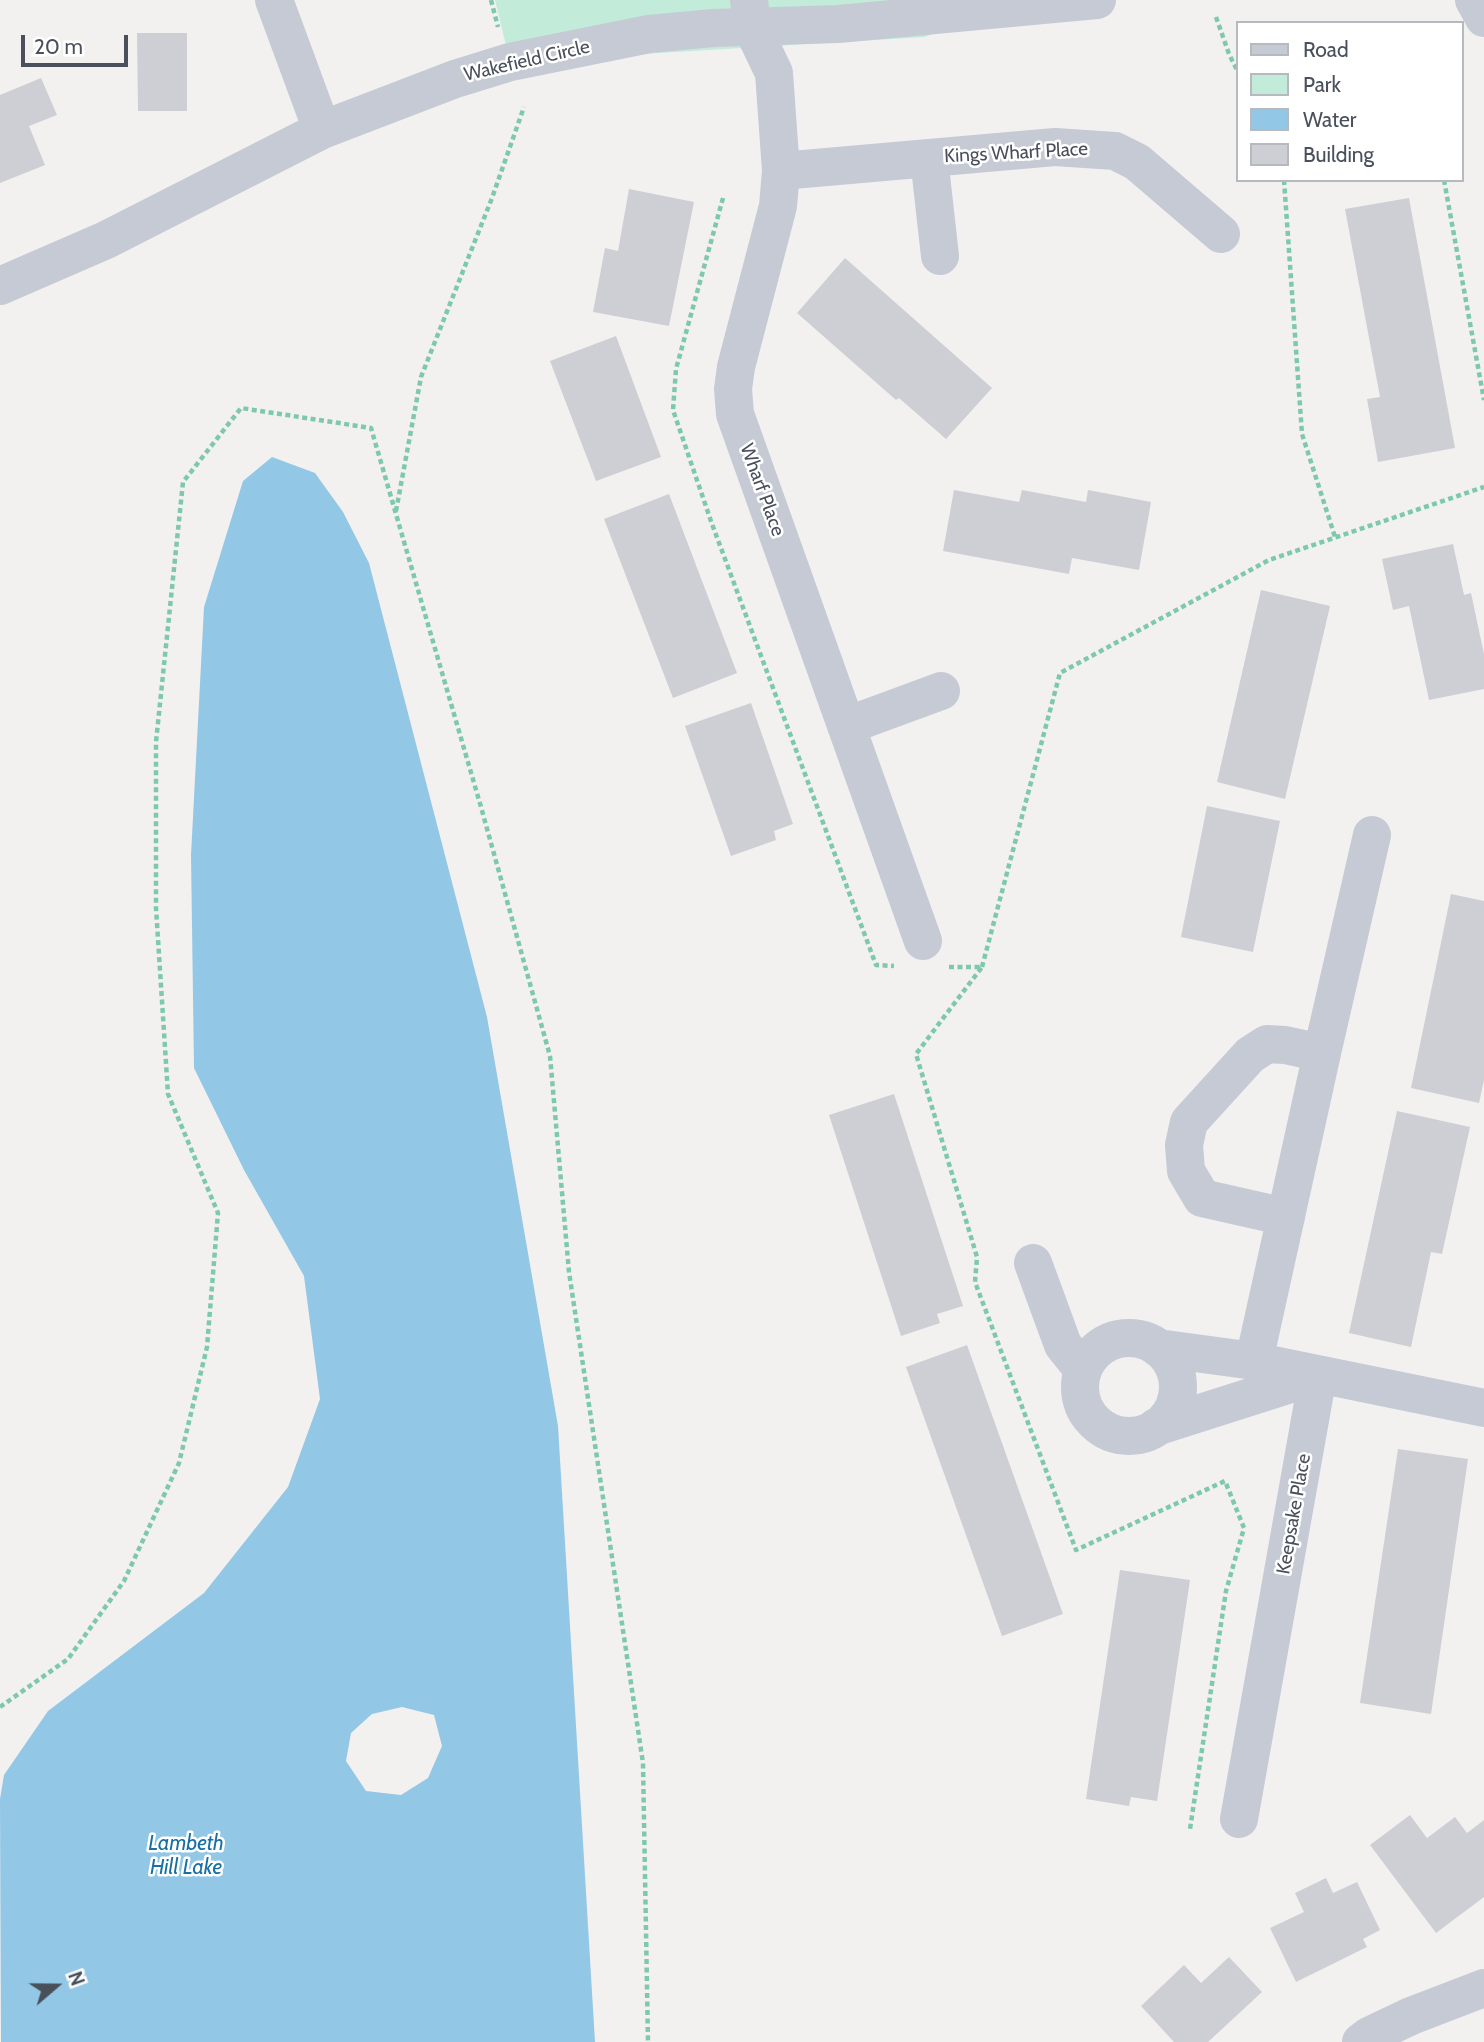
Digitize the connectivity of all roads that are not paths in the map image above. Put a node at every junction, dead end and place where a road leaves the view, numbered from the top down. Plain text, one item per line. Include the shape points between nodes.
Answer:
1 (274, 0) edge
2 (1097, 0) edge
3 (1474, 0) edge
4 (751, 14) edge
5 (1484, 18) edge
6 (323, 130) junction
7 (929, 158) junction
8 (781, 171) junction
9 (1221, 234) dead end
10 (940, 256) dead end
11 (0, 286) edge
12 (941, 691) dead end
13 (846, 726) junction
14 (1372, 835) dead end
15 (923, 958) road end
16 (1322, 1053) junction
17 (1286, 1217) junction
18 (1033, 1263) dead end
19 (1158, 1348) junction
20 (1254, 1361) junction
21 (1083, 1370) junction
22 (1318, 1375) junction
23 (1484, 1408) edge
24 (1156, 1427) junction
25 (1239, 1819) dead end
26 (1484, 1987) edge
27 (1361, 2042) edge

1 - 6 street
2 - 4 street, Wakefield Circle via 838,24
3 - 5 street
4 - 6 street, Wakefield Circle via 713,28 649,34 510,62
4 - 8 street, Wharf Place via 774,74
6 - 11 street, Wakefield Circle via 106,240
7 - 8 street, Kings Wharf Place
7 - 9 street, Kings Wharf Place via 1055,147 1115,151 1137,162
7 - 10 street
8 - 13 street, Wharf Place via 778,206 736,367 735,414
12 - 13 street
13 - 15 street, Wharf Place
14 - 16 street
16 - 17 street
16 - 17 street via 1267,1044 1250,1055 1189,1122 1184,1145 1186,1171 1202,1198
17 - 20 street
18 - 21 street via 1063,1345
19 - 20 street
19 - 21 street via 1130,1338 1115,1340 1101,1346
19 - 24 street via 1169,1359 1177,1388 1167,1417
20 - 22 street
21 - 24 street via 1082,1401 1099,1426 1127,1436
22 - 23 street
22 - 24 street
22 - 25 street, Keepsake Place
26 - 27 street

